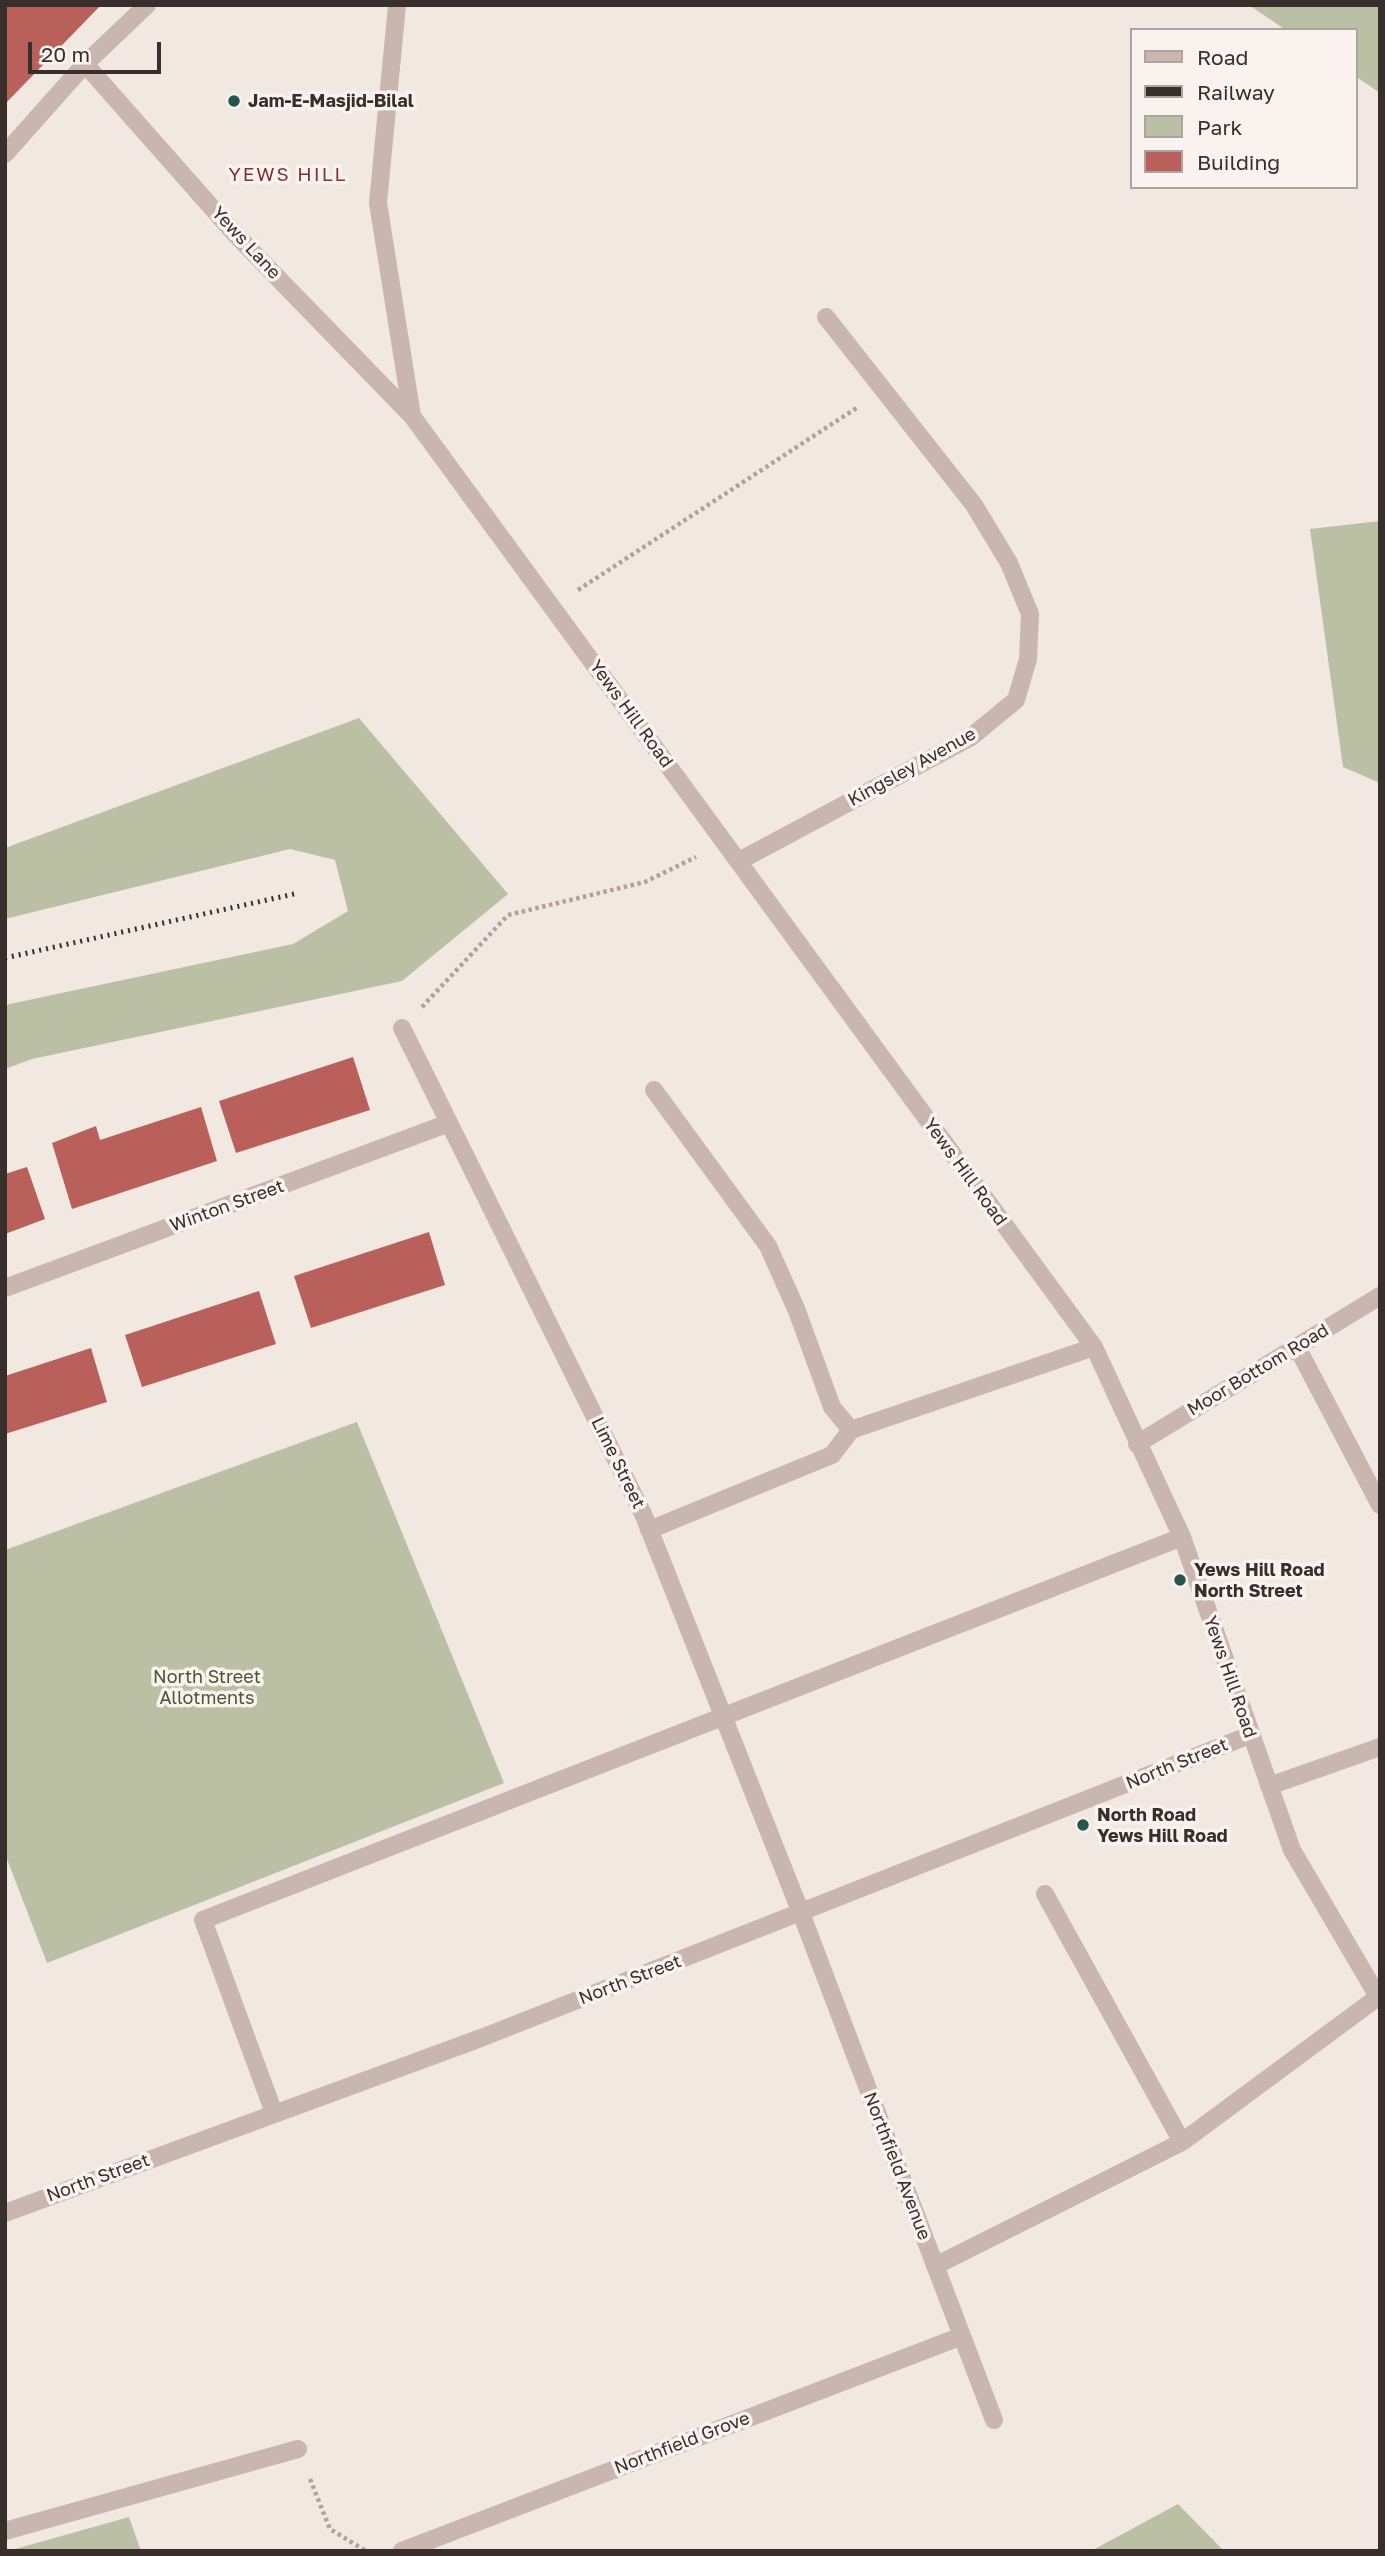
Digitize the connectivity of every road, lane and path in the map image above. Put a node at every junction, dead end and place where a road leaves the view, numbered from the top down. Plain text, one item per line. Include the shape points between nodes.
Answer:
1 (147, 5) edge
2 (397, 5) edge
3 (85, 64) junction
4 (5, 154) edge
5 (826, 317) dead end
6 (882, 391) junction
7 (412, 416) junction
8 (554, 609) junction
9 (725, 842) junction
10 (739, 862) junction
11 (402, 1028) joint
12 (654, 1090) dead end
13 (449, 1123) junction
14 (5, 1288) edge
15 (1380, 1296) edge
16 (1094, 1347) junction
17 (1297, 1347) junction
18 (851, 1430) junction
19 (1137, 1444) junction
20 (1380, 1505) edge
21 (649, 1530) junction
22 (1182, 1537) junction
23 (721, 1714) junction
24 (1250, 1735) junction
25 (1380, 1747) edge
26 (1269, 1786) junction
27 (1045, 1894) dead end
28 (801, 1913) junction
29 (1379, 1998) edge
30 (274, 2113) junction
31 (1182, 2142) junction
32 (5, 2213) edge
33 (935, 2266) junction
34 (962, 2336) junction
35 (994, 2420) dead end
36 (298, 2449) joint
37 (5, 2531) edge
38 (366, 2551) edge
39 (402, 2551) edge

1 - 3 street
2 - 7 street, Yews Hill Road via 378,203
3 - 4 street
3 - 7 street, Yews Lane via 236,235
5 - 6 street, Kingsley Avenue
6 - 8 path
6 - 10 street, Kingsley Avenue via 974,505 1009,563 1030,614 1028,659 1016,700 971,737
7 - 8 street, Yews Hill Road
8 - 9 street, Yews Hill Road
9 - 10 street, Yews Hill Road
9 - 11 path via 645,882 508,915
10 - 16 street, Yews Hill Road
11 - 13 street, Lime Street
12 - 18 street via 768,1246 832,1407
13 - 14 street, Winton Street
13 - 21 street, Lime Street
15 - 17 street, Moor Bottom Road
16 - 18 street
16 - 19 street, Yews Hill Road
17 - 19 street, Moor Bottom Road
17 - 20 street
18 - 21 street via 832,1455
19 - 22 street, Yews Hill Road
21 - 23 street, Lime Street
22 - 23 street
22 - 24 street, Yews Hill Road
23 - 28 street, Lime Street
23 - 30 street via 203,1920
24 - 26 street, Yews Hill Road
24 - 28 street, North Street
25 - 26 street
26 - 29 street, Yews Hill Road via 1292,1850
27 - 31 street
28 - 30 street, North Street
28 - 33 street, Northfield Avenue
29 - 31 street
30 - 32 street, North Street
31 - 33 street
33 - 34 street, Northfield Avenue
34 - 35 street, Northfield Avenue
34 - 39 street, Northfield Grove
36 - 37 street
36 - 38 path via 330,2529

